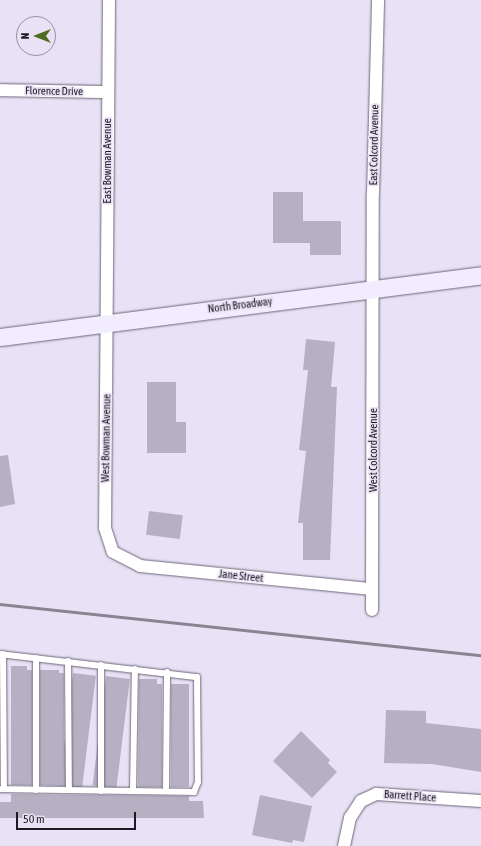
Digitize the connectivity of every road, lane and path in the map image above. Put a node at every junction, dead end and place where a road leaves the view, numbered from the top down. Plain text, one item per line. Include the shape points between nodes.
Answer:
1 (109, 0) edge
2 (378, 0) edge
3 (0, 90) edge
4 (108, 92) junction
5 (481, 275) edge
6 (374, 289) junction
7 (107, 322) junction
8 (0, 337) edge
9 (113, 552) joint
10 (372, 589) junction
11 (372, 610) dead end
12 (2, 654) edge
13 (36, 658) junction
14 (68, 661) junction
15 (100, 665) junction
16 (135, 669) junction
17 (167, 672) junction
18 (2, 789) edge
19 (36, 790) junction
20 (68, 790) junction
21 (101, 790) junction
22 (133, 791) junction
23 (166, 791) junction
24 (481, 801) edge
25 (344, 846) edge

1 - 4 street, East Bowman Avenue
2 - 6 street, East Colcord Avenue
3 - 4 street, Florence Drive
4 - 7 street, East Bowman Avenue
5 - 6 main road, North Broadway
6 - 7 main road, North Broadway
6 - 10 street, West Colcord Avenue
7 - 8 main road, North Broadway
7 - 9 street, West Bowman Avenue via 105,528
9 - 10 street, Jane Street via 140,566
10 - 11 street, West Colcord Avenue
12 - 13 lane
12 - 18 lane
13 - 14 lane
13 - 19 lane
14 - 15 lane
14 - 20 lane
15 - 16 lane
15 - 21 lane
16 - 17 lane
16 - 22 lane
17 - 23 lane
17 - 23 lane via 197,677 198,782 194,792
18 - 19 lane
19 - 20 lane
20 - 21 lane
21 - 22 lane
22 - 23 lane
24 - 25 street, Barrett Place via 376,794 361,801 350,818

